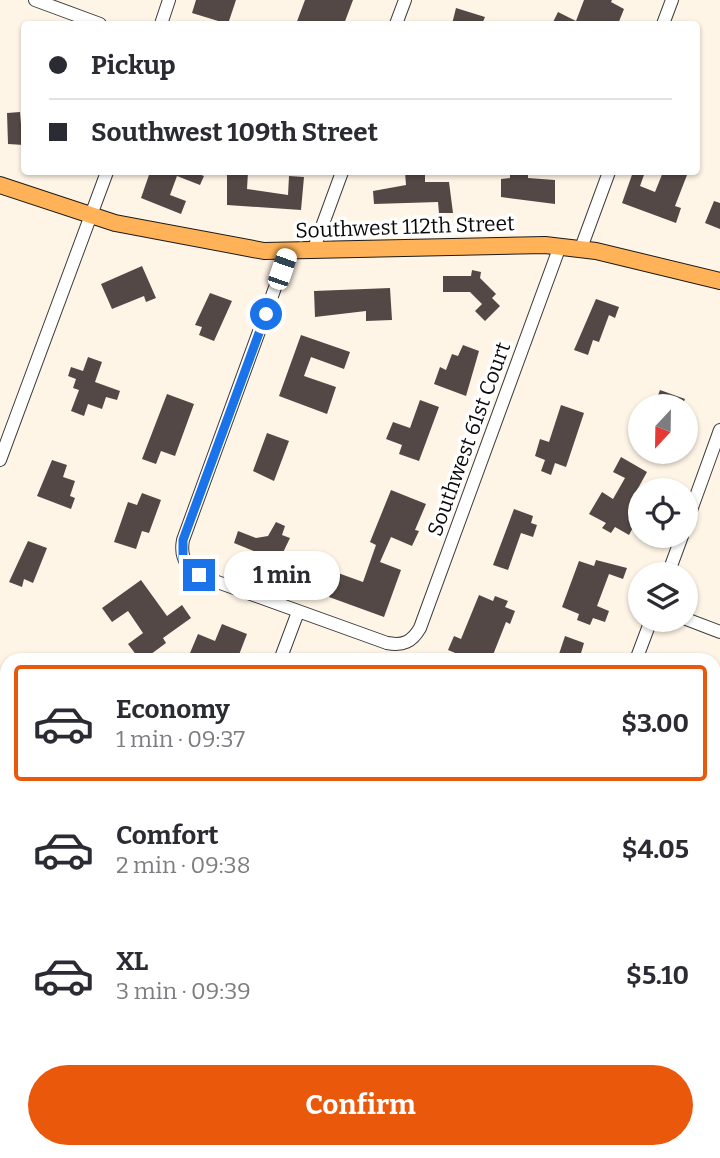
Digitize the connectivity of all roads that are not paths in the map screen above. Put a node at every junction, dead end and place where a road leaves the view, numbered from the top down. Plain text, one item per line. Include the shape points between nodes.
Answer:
1 (35, 0) edge
2 (169, 0) edge
3 (405, 0) edge
4 (672, 0) edge
5 (92, 21) edge
6 (161, 21) edge
7 (397, 21) edge
8 (664, 21) edge
9 (106, 175) edge
10 (341, 175) edge
11 (608, 175) edge
12 (0, 185) edge
13 (90, 217) junction
14 (560, 246) junction
15 (581, 248) junction
16 (313, 251) junction
17 (288, 252) junction
18 (720, 281) edge
19 (720, 430) edge
20 (0, 460) edge
21 (698, 491) edge
22 (298, 612) junction
23 (698, 624) edge
24 (646, 632) edge
25 (720, 632) edge
26 (283, 653) edge
27 (639, 653) edge

1 - 5 street
2 - 6 street
3 - 7 street
4 - 8 street
9 - 13 street
10 - 16 street
11 - 15 street
12 - 13 main road, Southwest 112th Street
13 - 17 main road, Southwest 112th Street via 200,241
13 - 20 street
14 - 15 main road, Southwest 112th Street
14 - 16 main road, Southwest 112th Street
14 - 22 street, Southwest 61st Court via 420,628 408,642 387,643
15 - 18 main road, Southwest 112th Street
16 - 17 main road, Southwest 112th Street
17 - 22 street via 183,540 183,559 199,575
19 - 21 street
22 - 26 street
23 - 25 street
24 - 27 street

